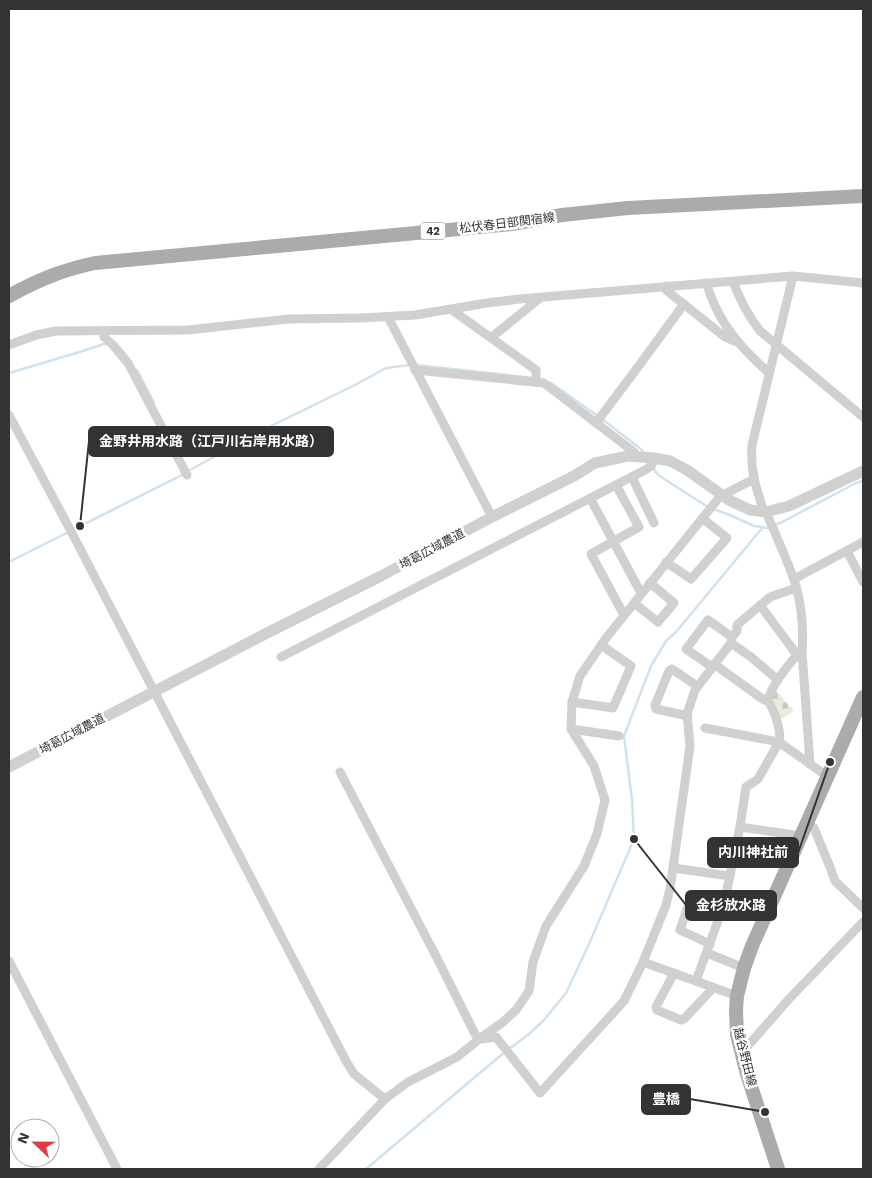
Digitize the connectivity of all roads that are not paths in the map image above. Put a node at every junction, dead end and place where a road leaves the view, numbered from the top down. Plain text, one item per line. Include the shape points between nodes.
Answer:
1 (863, 196) edge
2 (793, 276) junction
3 (733, 282) junction
4 (708, 283) junction
5 (863, 283) edge
6 (666, 286) junction
7 (9, 296) edge
8 (541, 298) junction
9 (714, 303) junction
10 (684, 304) junction
11 (452, 310) junction
12 (388, 317) junction
13 (701, 317) junction
14 (104, 331) junction
15 (492, 337) junction
16 (737, 342) junction
17 (776, 344) junction
18 (9, 345) edge
19 (415, 370) junction
20 (769, 373) junction
21 (536, 379) junction
22 (9, 415) edge
23 (863, 417) edge
24 (598, 419) junction
25 (635, 456) junction
26 (651, 464) junction
27 (863, 471) edge
28 (186, 472) dead end
29 (632, 477) junction
30 (754, 478) junction
31 (616, 485) junction
32 (722, 494) junction
33 (590, 498) junction
34 (492, 517) junction
35 (702, 518) junction
36 (768, 518) junction
37 (654, 523) dead end
38 (613, 541) junction
39 (863, 542) edge
40 (847, 551) junction
41 (666, 562) junction
42 (863, 582) edge
43 (650, 583) junction
44 (795, 584) junction
45 (641, 593) junction
46 (634, 603) junction
47 (760, 605) junction
48 (624, 615) junction
49 (731, 640) junction
50 (601, 646) junction
51 (800, 653) junction
52 (281, 657) dead end
53 (713, 666) junction
54 (778, 680) junction
55 (697, 686) junction
56 (154, 691) junction
57 (863, 697) edge
58 (768, 701) junction
59 (572, 702) junction
60 (688, 716) junction
61 (705, 728) dead end
62 (571, 729) junction
63 (619, 736) dead end
64 (779, 742) junction
65 (810, 764) junction
66 (9, 767) edge
67 (340, 772) dead end
68 (827, 776) junction
69 (740, 827) junction
70 (804, 830) junction
71 (673, 868) junction
72 (730, 876) junction
73 (863, 908) edge
74 (722, 914) junction
75 (863, 922) edge
76 (710, 944) junction
77 (707, 953) junction
78 (9, 961) edge
79 (643, 962) junction
80 (744, 968) junction
81 (674, 974) junction
82 (696, 981) junction
83 (713, 988) junction
84 (737, 996) junction
85 (478, 1040) junction
86 (741, 1050) junction
87 (385, 1099) junction
88 (117, 1169) edge
89 (319, 1169) edge
90 (778, 1169) edge

1 - 7 main road, 松伏春日部関宿線 / 42 via 628,208 512,224 95,263 51,275
2 - 3 street
2 - 5 street
2 - 17 street
3 - 4 street
3 - 17 street via 750,317
4 - 6 street
4 - 9 street
6 - 8 street
6 - 10 street via 666,290
8 - 11 street
8 - 15 street
9 - 13 street
9 - 16 street
10 - 13 street
10 - 24 street
11 - 12 street
11 - 15 street
12 - 14 street via 289,318 188,330
12 - 19 street
13 - 16 street
14 - 18 street via 56,331
14 - 28 street via 104,336 128,363
15 - 21 street via 536,370
16 - 20 street
17 - 20 street
17 - 23 street
19 - 21 street
19 - 34 street
20 - 30 street via 752,445
21 - 24 street
22 - 56 street
24 - 25 street
25 - 26 street, 埼葛広域農道
25 - 34 street, 埼葛広域農道 via 595,463
26 - 29 street
26 - 32 street, 埼葛広域農道 via 670,461
27 - 36 street
29 - 31 street
29 - 37 street
30 - 32 street
30 - 36 street
31 - 33 street
31 - 38 street via 639,527
32 - 35 street
32 - 36 street, 埼葛広域農道
33 - 38 street
33 - 52 street
34 - 56 street, 埼葛広域農道
35 - 41 street
35 - 41 street via 727,538 691,579
36 - 44 street
38 - 45 street
38 - 48 street via 591,554
39 - 40 street
40 - 42 street
40 - 44 street
41 - 43 street
43 - 45 street
43 - 46 street via 674,603 658,622
44 - 47 street
44 - 51 street via 802,616
45 - 46 street
46 - 48 street
47 - 49 street via 737,625
47 - 51 street
48 - 50 street
49 - 53 street
49 - 53 street via 708,620 686,649
49 - 54 street
50 - 59 street via 580,676
50 - 59 street via 632,666 613,708
51 - 54 street
51 - 65 street
53 - 55 street
53 - 58 street
54 - 58 street
55 - 60 street
55 - 60 street via 672,669 655,706
56 - 66 street, 埼葛広域農道
56 - 87 street via 346,1060 354,1074
57 - 68 main road, 越谷野田線
58 - 64 street via 781,736
59 - 62 street
60 - 71 street via 690,746
61 - 64 street
62 - 63 street
62 - 85 street via 594,766 605,800 598,834 584,866 546,926 533,962 529,991 516,1010
64 - 65 street
64 - 69 street via 758,779 746,787
65 - 68 street
67 - 85 street
68 - 70 main road, 越谷野田線
69 - 70 street
69 - 72 street
70 - 73 street via 814,828 835,881
70 - 80 main road, 越谷野田線
71 - 72 street
71 - 79 street via 666,904
72 - 74 street
74 - 76 street
74 - 76 street via 688,906 680,930
75 - 86 street
76 - 77 street
77 - 80 street
77 - 82 street
78 - 88 street
79 - 81 street
79 - 85 street via 624,1001 540,1093 496,1037
80 - 84 main road, 越谷野田線
81 - 82 street
81 - 83 street via 656,1007 681,1020
82 - 83 street
83 - 84 street
84 - 86 main road, 越谷野田線 via 736,1024
85 - 87 street via 457,1057 408,1082
86 - 90 main road, 越谷野田線
87 - 89 street

